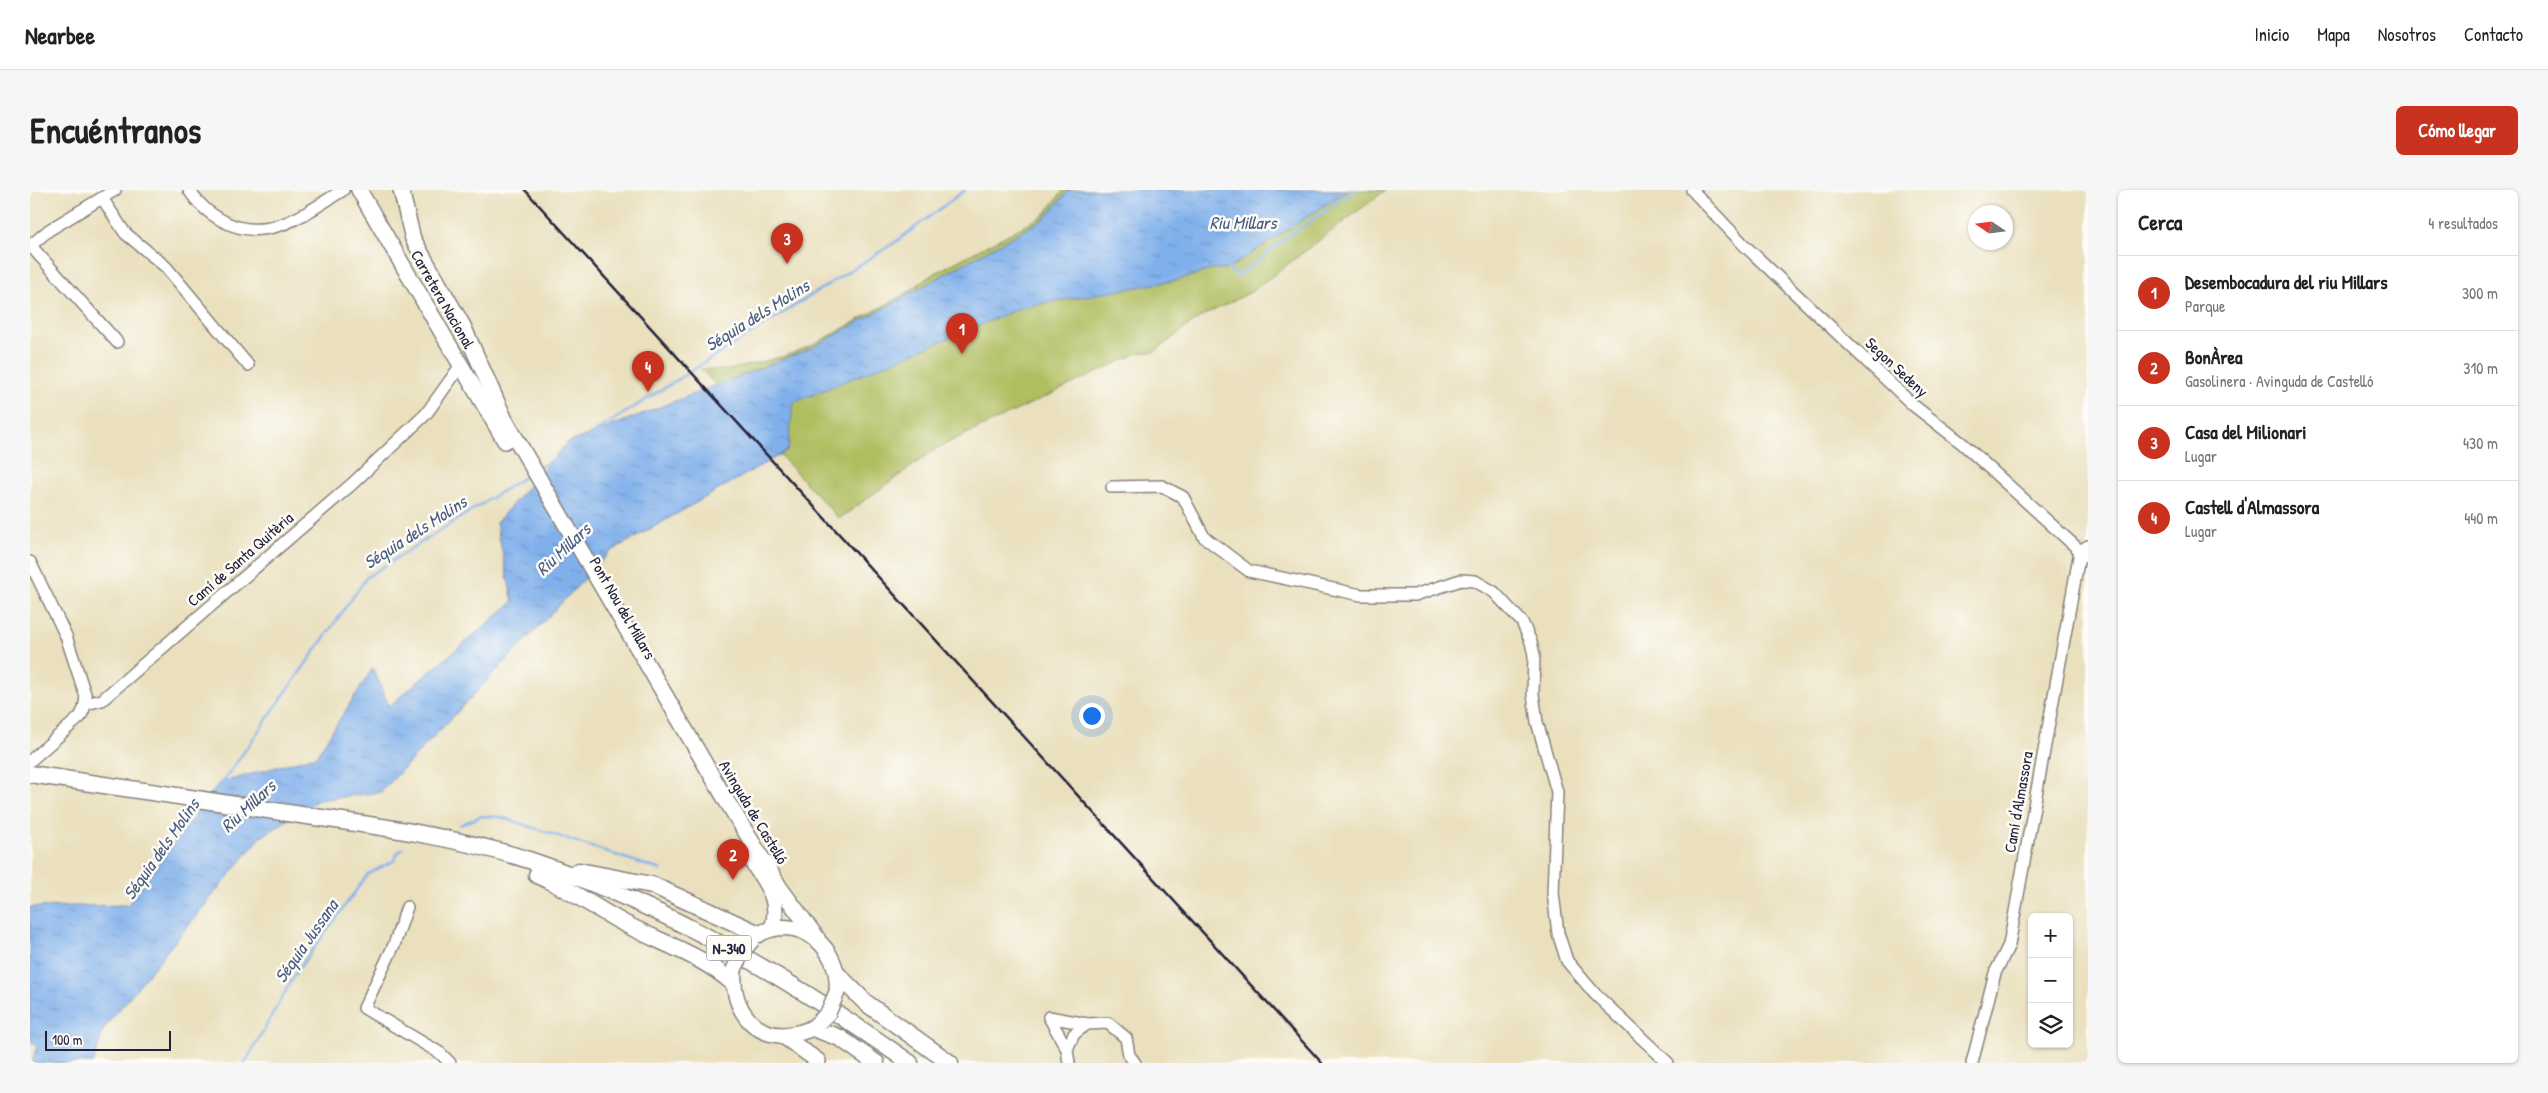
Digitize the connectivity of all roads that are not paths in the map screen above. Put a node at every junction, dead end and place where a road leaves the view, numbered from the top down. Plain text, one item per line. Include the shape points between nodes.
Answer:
1 (115, 190) edge
2 (183, 190) edge
3 (343, 190) edge
4 (359, 190) edge
5 (368, 190) edge
6 (401, 190) edge
7 (1692, 190) edge
8 (192, 193) edge
9 (102, 198) junction
10 (30, 246) edge
11 (117, 342) dead end
12 (248, 365) dead end
13 (461, 365) junction
14 (501, 423) junction
15 (1112, 487) dead end
16 (2086, 552) edge
17 (30, 562) edge
18 (664, 703) junction
19 (86, 704) junction
20 (30, 761) edge
21 (30, 774) edge
22 (477, 847) junction
23 (533, 862) junction
24 (406, 907) dead end
25 (761, 934) junction
26 (817, 938) junction
27 (734, 977) junction
28 (838, 983) junction
29 (1087, 1024) junction
30 (814, 1026) junction
31 (783, 1036) junction
32 (1067, 1049) junction
33 (1130, 1060) edge
34 (819, 1062) edge
35 (450, 1063) edge
36 (876, 1063) edge
37 (910, 1063) edge
38 (950, 1063) edge
39 (1069, 1063) edge
40 (1668, 1063) edge
41 (1972, 1063) edge

1 - 9 street
2 - 8 street
3 - 8 street via 286,224 264,230 241,230 216,218
4 - 13 main road, Carretera Nacional
5 - 14 main road, Carretera Nacional via 494,405
6 - 14 main road via 413,239 463,326
7 - 16 street, Segon Sedeny via 1744,245 1913,405 1963,444
9 - 10 street via 48,230
9 - 12 street via 125,233 166,267
10 - 11 street
13 - 14 main road, Carretera Nacional
13 - 19 street, Camí de Santa Quitèria via 426,414 352,484 102,700
14 - 18 main road, Pont Nou del Millars
15 - 40 street via 1162,486 1182,497 1204,536 1249,571 1361,595 1415,595 1461,580 1475,581 1494,592 1522,622 1532,642 1537,722 1557,792 1552,892 1558,933 1567,961 1594,994
16 - 41 street, Camí d'Almassora via 2009,945 1995,973
17 - 19 street via 66,636
18 - 25 main road, Avinguda de Castelló via 772,896 776,909
18 - 26 main road, Avinguda de Castelló via 780,888
19 - 20 street via 80,717
21 - 22 highway, N-340 via 368,825
22 - 23 highway, N-340
22 - 27 highway via 487,857 549,880 619,921
23 - 25 highway via 652,885
23 - 37 highway, N-340 via 658,911 739,953 835,1010
24 - 35 street via 394,945 364,1008 440,1053
25 - 26 main road via 787,928
25 - 27 main road, bridge via 741,953
26 - 28 main road via 828,949
27 - 31 main road via 734,996 744,1016 762,1029
28 - 30 main road, bridge via 828,1013
28 - 38 highway
29 - 32 street via 1074,1034
29 - 32 street via 1049,1017
29 - 33 street via 1108,1023 1126,1038
30 - 31 main road
30 - 34 main road via 810,1044
30 - 36 highway via 840,1038
31 - 34 main road
32 - 39 street

